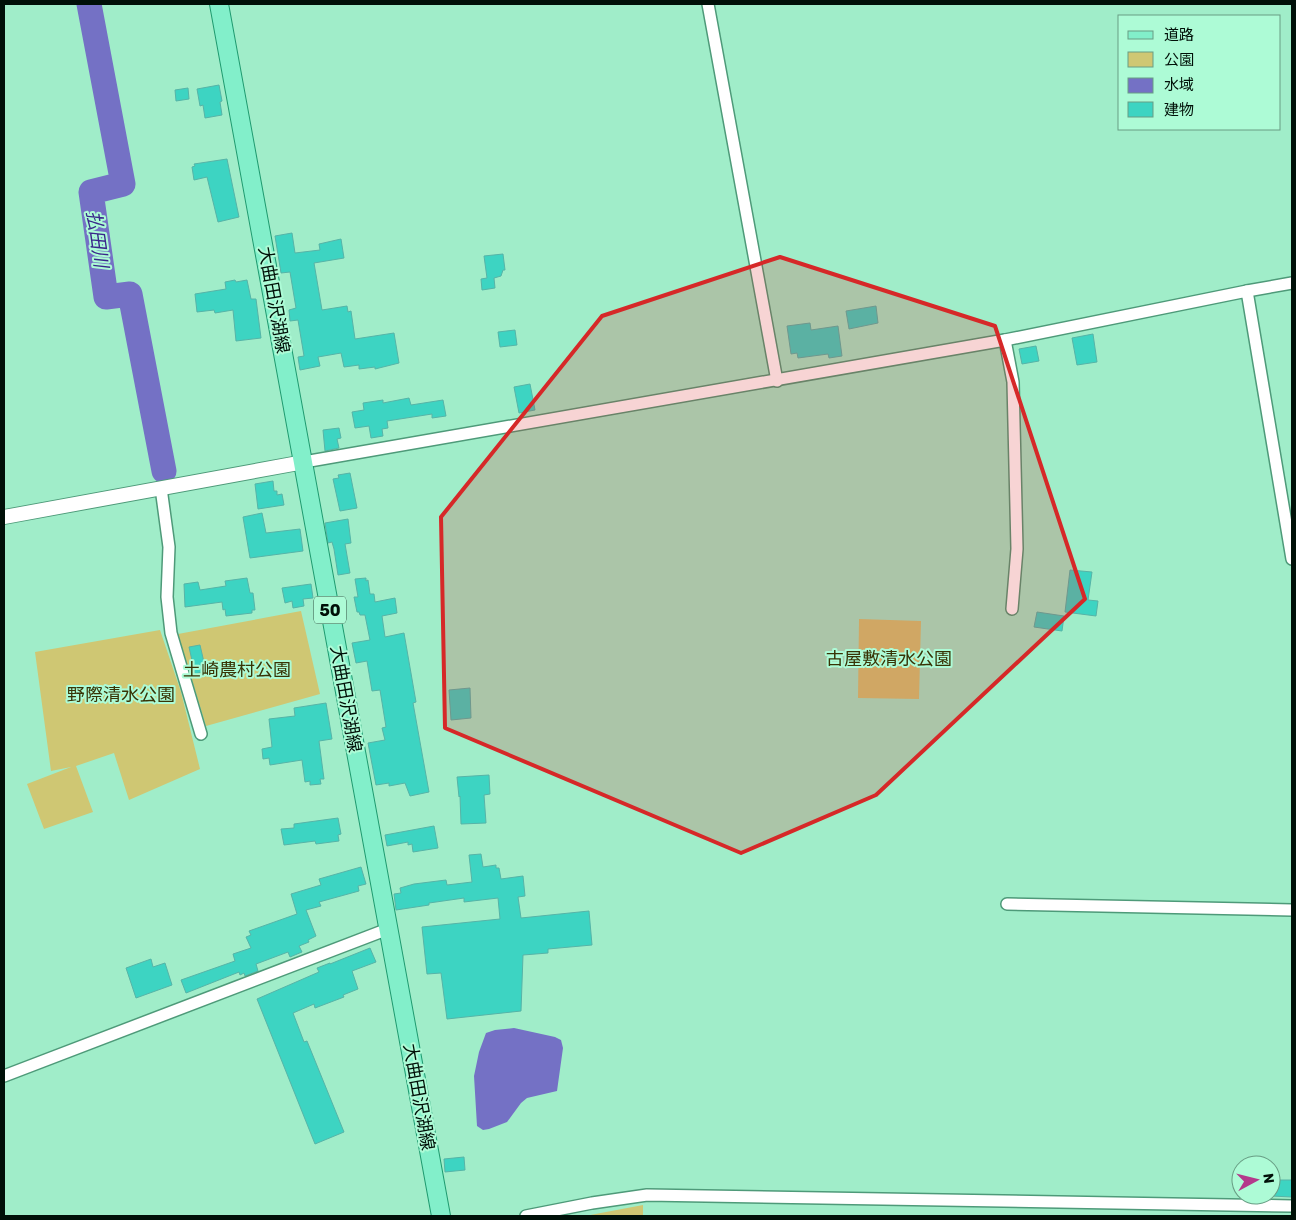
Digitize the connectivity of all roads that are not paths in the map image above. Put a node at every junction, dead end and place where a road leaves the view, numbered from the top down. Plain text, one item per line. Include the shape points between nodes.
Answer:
1 (219, 4) edge
2 (708, 4) edge
3 (1292, 283) edge
4 (1247, 291) junction
5 (1005, 340) junction
6 (777, 381) junction
7 (304, 462) junction
8 (161, 488) junction
9 (4, 517) edge
10 (1292, 559) edge
11 (1012, 609) dead end
12 (201, 734) dead end
13 (1007, 904) dead end
14 (1292, 910) edge
15 (388, 928) junction
16 (4, 1076) edge
17 (1292, 1206) edge
18 (441, 1216) edge
19 (526, 1216) edge

1 - 7 main road, 大曲田沢湖線 / 50
2 - 6 street
3 - 4 street
4 - 5 street
4 - 10 street
5 - 6 street
5 - 11 street via 1013,382 1017,549
6 - 7 street
7 - 8 street
7 - 15 main road, 大曲田沢湖線 / 50
8 - 9 street
8 - 12 street via 169,547 167,597 171,633
13 - 14 street
15 - 16 street
15 - 18 main road, 大曲田沢湖線 / 50
17 - 19 street via 647,1195

